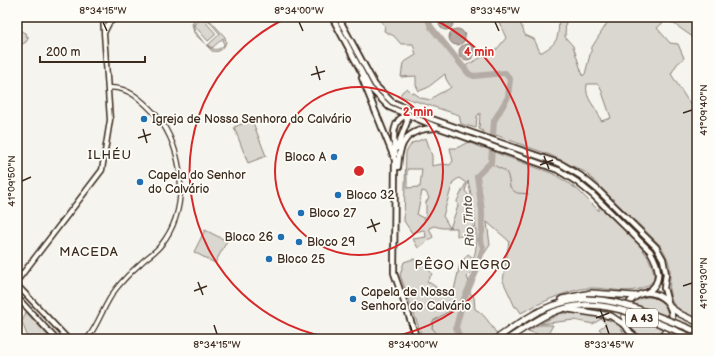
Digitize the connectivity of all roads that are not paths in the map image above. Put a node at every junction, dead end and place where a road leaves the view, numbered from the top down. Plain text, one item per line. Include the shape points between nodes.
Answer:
1 (116, 17) edge
2 (332, 17) edge
3 (338, 17) edge
4 (103, 18) edge
5 (109, 23) junction
6 (104, 32) junction
7 (359, 68) junction
8 (108, 88) junction
9 (403, 107) junction
10 (406, 115) junction
11 (432, 119) junction
12 (437, 127) junction
13 (395, 160) junction
14 (396, 176) junction
15 (18, 278) edge
16 (17, 285) edge
17 (646, 293) junction
18 (636, 296) junction
19 (17, 297) edge
20 (554, 304) junction
21 (669, 305) junction
22 (561, 309) junction
23 (697, 322) edge
24 (626, 326) junction
25 (697, 332) edge
26 (633, 337) edge
27 (56, 339) edge
28 (68, 339) edge
29 (87, 339) edge
30 (417, 339) edge
31 (496, 339) edge
32 (508, 339) edge
33 (640, 339) edge
34 (657, 339) edge
35 (696, 339) edge

1 - 5 main road
2 - 7 main road
3 - 9 main road via 375,85 392,102
4 - 5 main road
4 - 6 main road
5 - 6 main road
6 - 8 main road
7 - 10 main road via 378,98
7 - 13 main road
8 - 15 main road via 110,120 102,172
8 - 29 street via 124,89 150,108 168,134 178,162 180,187 175,219 161,245 116,290
9 - 10 main road
9 - 11 main road
10 - 11 main road
10 - 12 main road
10 - 13 main road via 407,122
10 - 13 main road via 399,119 394,129
11 - 21 main road via 536,154 562,164 581,176 656,247 663,259 666,274 664,288
12 - 14 main road via 421,129 406,139 399,151
12 - 17 main road via 558,170 577,182 650,251 659,275 655,286
13 - 14 main road
14 - 30 main road via 394,273
16 - 28 main road
17 - 18 main road
17 - 21 main road via 657,295
18 - 20 highway via 591,292 561,299
18 - 24 main road via 626,308
19 - 27 main road
20 - 25 highway, A 43, bridge via 586,299 605,300 625,304
20 - 31 highway, A 43 via 533,314
21 - 23 highway
21 - 34 main road via 672,319 670,326
22 - 24 highway via 611,316
22 - 32 highway, A 43 via 550,312
22 - 35 highway, A 43, bridge via 586,305 605,306
24 - 26 main road
26 - 33 main road

